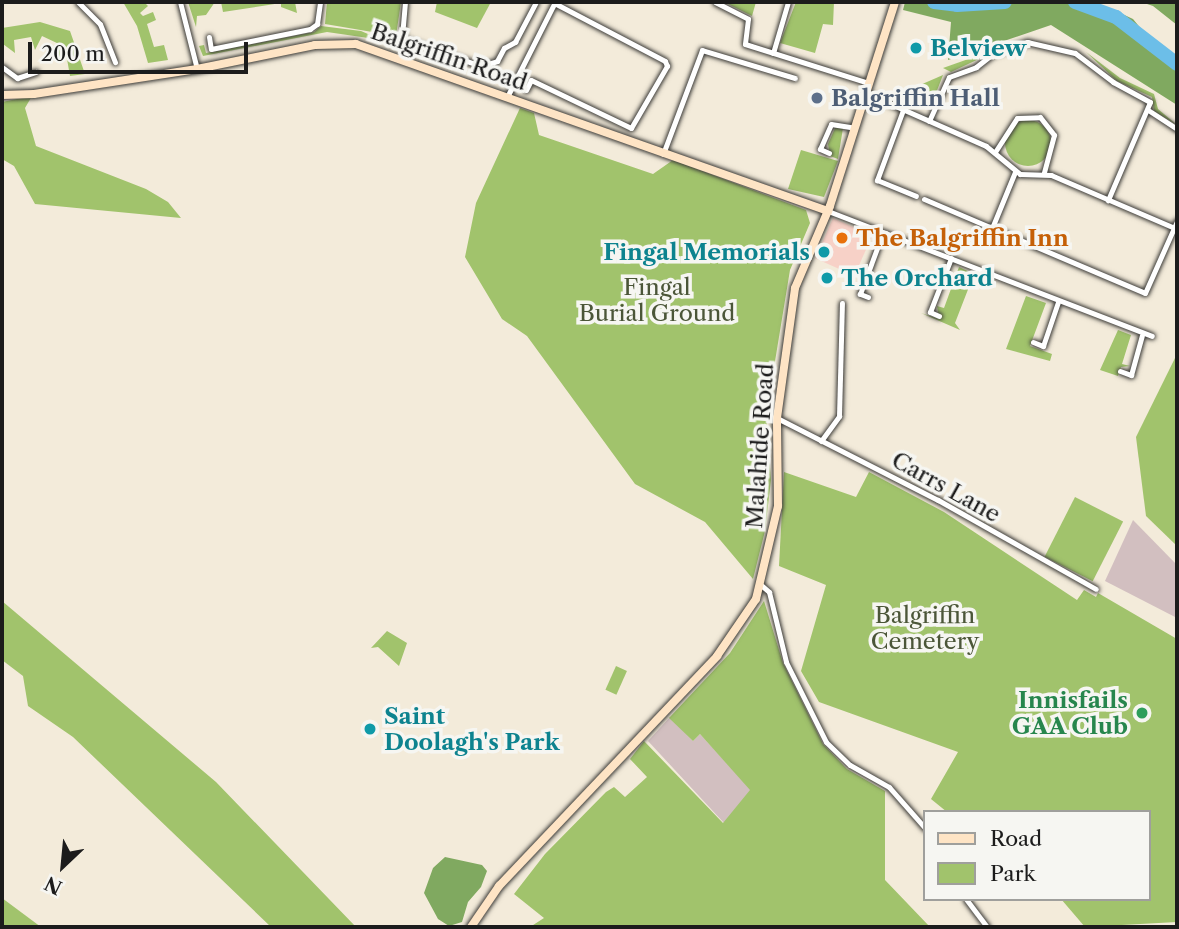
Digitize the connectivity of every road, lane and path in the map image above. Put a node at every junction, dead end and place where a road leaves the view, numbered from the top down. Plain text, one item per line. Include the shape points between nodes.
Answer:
1 (78, 2) edge
2 (180, 2) edge
3 (320, 2) edge
4 (405, 2) edge
5 (536, 2) edge
6 (555, 2) edge
7 (715, 2) edge
8 (788, 2) edge
9 (895, 2) edge
10 (209, 37) dead end
11 (773, 53) junction
12 (115, 62) dead end
13 (2, 67) edge
14 (197, 69) junction
15 (36, 72) dead end
16 (795, 78) dead end
17 (869, 83) junction
18 (526, 90) dead end
19 (866, 93) junction
20 (2, 95) edge
21 (506, 97) junction
22 (903, 110) junction
23 (1148, 110) junction
24 (929, 121) junction
25 (855, 128) junction
26 (1177, 129) edge
27 (995, 152) junction
28 (830, 153) dead end
29 (663, 154) junction
30 (1016, 172) junction
31 (1044, 173) junction
32 (916, 197) dead end
33 (924, 200) dead end
34 (1108, 200) junction
35 (828, 211) junction
36 (1177, 221) edge
37 (992, 228) junction
38 (1175, 229) edge
39 (882, 235) junction
40 (951, 258) junction
41 (868, 297) dead end
42 (1058, 302) junction
43 (842, 303) dead end
44 (940, 316) dead end
45 (1142, 335) junction
46 (1152, 336) dead end
47 (1033, 342) dead end
48 (1120, 371) dead end
49 (777, 418) junction
50 (821, 441) junction
51 (761, 586) junction
52 (1096, 589) dead end
53 (923, 826) edge
54 (967, 901) edge
55 (471, 927) edge
56 (986, 927) edge

1 - 12 street via 100,24
2 - 14 street
3 - 10 street via 317,24 310,29 211,49
4 - 5 street via 402,35 406,40 481,66 497,61 504,48 515,42
6 - 18 street via 667,66 631,128 531,80
6 - 21 street
7 - 11 street via 748,19 745,44
8 - 11 street
9 - 17 main road, Malahide Road
11 - 17 street
13 - 15 street via 17,78
14 - 20 main road, Balgriffin Road
14 - 21 main road, Balgriffin Road via 315,45 356,44
16 - 29 street via 702,50
17 - 19 main road, Malahide Road
19 - 22 street
19 - 25 main road, Malahide Road
21 - 29 main road, Balgriffin Road
22 - 24 street
22 - 32 street via 877,180
23 - 24 street via 1148,98 1113,82 1075,53 1027,42 949,77
23 - 26 street
23 - 34 street
24 - 27 street
25 - 28 street via 831,124 820,149
25 - 35 main road, Malahide Road
27 - 30 street
27 - 31 street via 1017,118 1040,117 1055,135
29 - 35 main road, Balgriffin Road
30 - 31 street
30 - 37 street
31 - 34 street
33 - 37 street
34 - 38 street
35 - 39 street
35 - 49 main road, Malahide Road via 795,288
36 - 38 street
37 - 38 street via 1145,293
39 - 40 street
39 - 41 street via 860,294
40 - 42 street
40 - 44 street via 930,312
42 - 45 street
42 - 47 street via 1043,346
43 - 50 street via 839,416
45 - 46 street
45 - 48 street via 1131,374
49 - 50 street, Carrs Lane
49 - 51 main road, Malahide Road via 778,506
50 - 52 street, Carrs Lane
51 - 53 street via 769,592 786,662 826,741 850,765 889,787
51 - 55 main road, Malahide Road via 749,613 718,656 499,886
54 - 56 street

